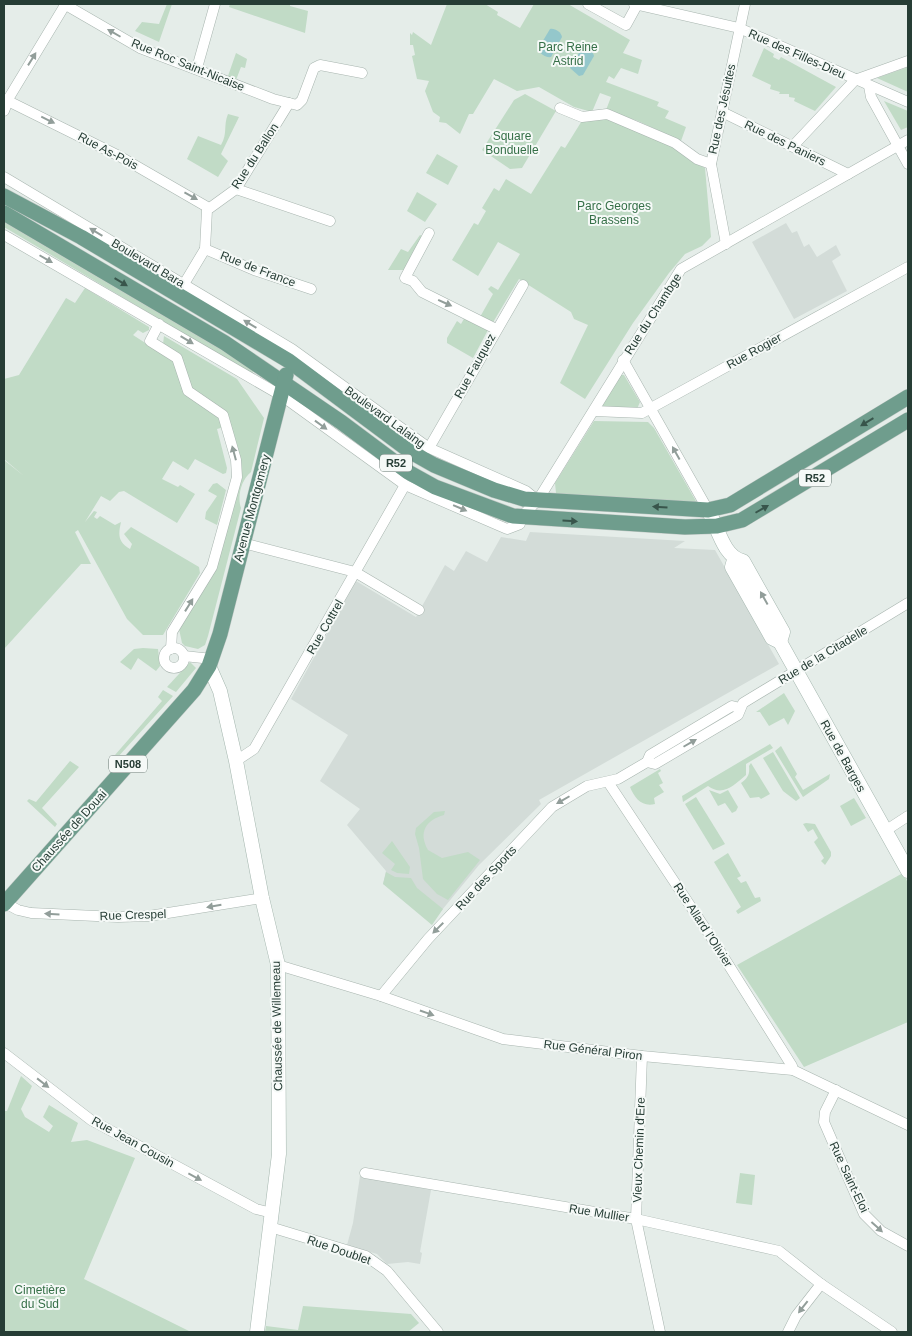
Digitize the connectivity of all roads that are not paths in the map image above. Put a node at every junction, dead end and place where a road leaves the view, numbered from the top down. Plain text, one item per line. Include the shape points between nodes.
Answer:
1 (65, 4) edge
2 (215, 4) edge
3 (588, 4) edge
4 (635, 4) edge
5 (745, 4) edge
6 (740, 28) junction
7 (908, 61) edge
8 (197, 68) junction
9 (362, 73) dead end
10 (855, 80) junction
11 (869, 86) junction
12 (908, 102) edge
13 (289, 103) junction
14 (5, 104) edge
15 (560, 108) dead end
16 (722, 112) junction
17 (908, 140) edge
18 (793, 146) junction
19 (898, 146) junction
20 (711, 164) junction
21 (908, 164) edge
22 (848, 174) junction
23 (4, 177) edge
24 (236, 189) junction
25 (4, 196) edge
26 (209, 208) junction
27 (4, 213) edge
28 (330, 222) dead end
29 (430, 233) dead end
30 (4, 235) edge
31 (726, 244) junction
32 (205, 249) junction
33 (908, 267) edge
34 (184, 284) junction
35 (523, 285) dead end
36 (311, 289) dead end
37 (159, 324) junction
38 (496, 329) junction
39 (623, 360) junction
40 (287, 373) junction
41 (908, 397) edge
42 (650, 408) junction
43 (594, 411) junction
44 (908, 420) edge
45 (429, 448) junction
46 (405, 486) junction
47 (538, 500) junction
48 (708, 510) junction
49 (521, 517) junction
50 (717, 526) junction
51 (243, 542) junction
52 (355, 572) junction
53 (908, 603) edge
54 (419, 610) dead end
55 (171, 649) junction
56 (184, 656) junction
57 (211, 662) junction
58 (795, 670) junction
59 (236, 761) junction
60 (608, 782) junction
61 (908, 816) edge
62 (885, 831) junction
63 (908, 871) edge
64 (262, 898) junction
65 (4, 904) edge
66 (278, 965) junction
67 (381, 996) junction
68 (4, 1053) edge
69 (642, 1056) junction
70 (793, 1070) junction
71 (836, 1090) junction
72 (908, 1125) edge
73 (365, 1173) dead end
74 (272, 1213) junction
75 (636, 1219) junction
76 (270, 1227) junction
77 (908, 1246) edge
78 (821, 1284) junction
79 (257, 1332) edge
80 (438, 1332) edge
81 (660, 1332) edge
82 (788, 1332) edge
83 (892, 1332) edge

8 -> 1 street, Rue Roc Saint-Nicaise via 140,48
14 -> 1 street
2 - 8 street
3 - 4 street via 626,25
4 - 6 street, Rue des Filles-Dieu
5 - 6 street, Rue des Jésuites
6 - 10 street, Rue des Filles-Dieu
6 - 16 street, Rue des Jésuites
7 - 10 street
8 - 13 street, Rue Roc Saint-Nicaise
9 - 13 street via 320,65 314,68 302,100 297,104
10 - 11 street, Rue des Filles-Dieu
10 - 18 street
11 - 12 street, Rue des Filles-Dieu
11 - 19 street via 871,97
13 - 24 street, Rue du Ballon
14 -> 26 street, Rue As-Pois via 119,156
15 - 20 street via 582,117 607,114 675,143 697,159
16 - 18 street, Rue des Paniers
16 - 20 street, Rue des Jésuites
17 - 19 street, Rue du Chambge
18 - 22 street, Rue des Paniers
19 - 21 street
19 - 22 street, Rue du Chambge
20 - 31 street, Rue des Jésuites
22 - 31 street, Rue du Chambge
34 -> 23 street, Boulevard Bara
24 - 26 street, Rue du Ballon
24 - 28 street
25 - 40 main road, Boulevard Bara / R52 via 252,339
26 - 32 street via 206,213
27 -> 40 main road, R52 via 225,343
29 -> 38 street via 405,278 413,281 422,292
30 -> 37 street
31 - 39 street, Rue du Chambge via 681,270
32 - 34 street
32 - 36 street, Rue de France
33 - 42 street, Rue Rogier
40 -> 34 street, Boulevard Bara
35 - 38 street, Rue Fauquez
37 -> 40 street
55 -> 37 street via 172,632 212,567 237,477 236,460 223,415 188,391 177,358 150,341
38 - 45 street, Rue Fauquez
39 - 42 street, Rue de Barges
39 - 43 street, Rue du Chambge
40 - 45 street, Boulevard Lalaing
40 -> 46 street
40 - 47 main road, Boulevard Lalaing / R52 via 411,452 494,490
40 - 49 main road, R52 via 408,472 484,507
40 - 51 main road, Avenue Montgomery / N508
41 -> 48 main road, R52 via 730,505
42 - 43 street, Rue Rogier via 642,413
48 -> 42 street, Rue de Barges
43 - 47 street, Rue du Chambge
50 -> 44 main road, R52 via 742,520
45 - 47 street, Boulevard Lalaing via 526,491
46 -> 49 street via 507,528 520,524
46 - 52 street, Rue Cottrel
48 -> 47 main road, Boulevard Lalaing / R52
47 - 49 street, Rue du Chambge
48 - 50 street, Rue de Barges
49 -> 50 main road, R52
50 - 58 street, Rue de Barges via 734,560 732,568 772,638 780,642
51 - 52 street
51 - 57 main road, Avenue Montgomery / N508
52 - 54 street
52 - 59 street, Rue Cottrel via 254,749
53 - 58 street, Rue de la Citadelle
55 - 56 street via 180,650
55 - 56 street via 164,659 169,667 179,667
56 - 57 street
57 - 59 street, Chaussée de Willemeau
57 - 65 main road, Chaussée de Douai / N508 via 194,690
58 - 60 street, Rue de la Citadelle via 743,702 738,715 655,764 647,762
58 - 62 street, Rue de Barges
59 - 64 street, Chaussée de Willemeau
60 -> 67 street, Rue des Sports via 587,786 552,806 428,938
60 - 70 street, Rue Allard l'Olivier via 711,937
61 - 62 street
62 - 63 street, Rue de Barges
64 -> 65 street, Rue Crespel via 175,913 118,918 31,914
64 - 66 street, Chaussée de Willemeau
66 - 67 street, Rue Général Piron
66 - 74 street, Chaussée de Willemeau via 279,1154
67 -> 69 street, Rue Général Piron via 503,1039
68 -> 74 street, Rue Jean Cousin via 91,1120 256,1209
69 - 70 street, Rue Général Piron
69 - 75 street, Vieux Chemin d'Ere
70 - 71 street, Rue Général Piron
71 - 72 street, Rue Général Piron
71 -> 77 street, Rue Saint-Eloi via 825,1112 824,1122 864,1214 881,1231
73 - 75 street, Rue Mullier
74 - 76 street, Chaussée de Willemeau
75 - 78 street, Rue Mullier via 779,1250
75 - 81 street, Vieux Chemin d'Ere
76 - 79 street, Chaussée de Willemeau
76 - 80 street, Rue Doublet via 366,1256 379,1264
78 -> 82 street
78 - 83 street, Rue Mullier

